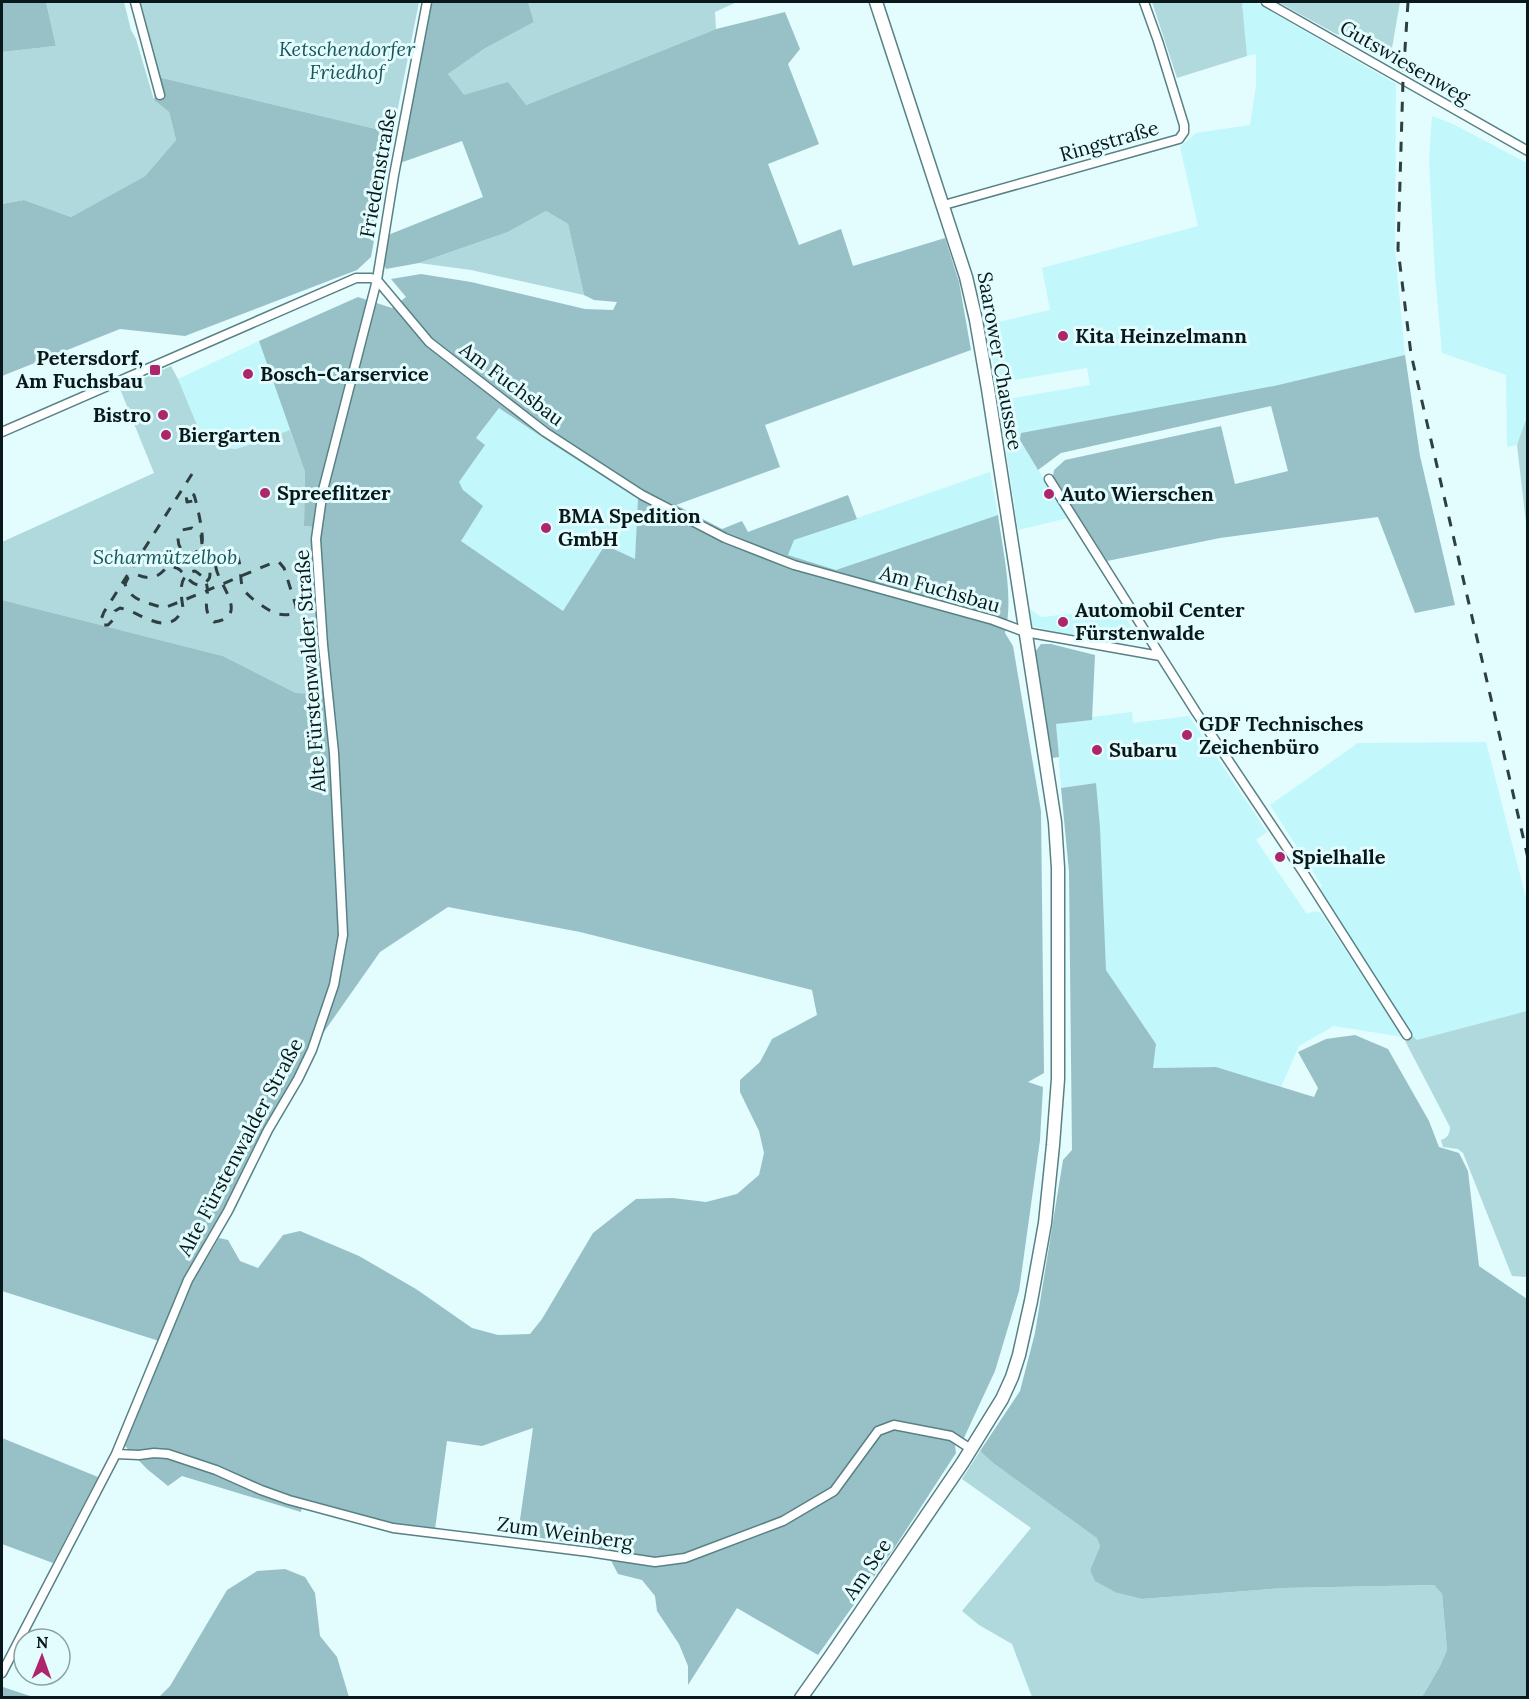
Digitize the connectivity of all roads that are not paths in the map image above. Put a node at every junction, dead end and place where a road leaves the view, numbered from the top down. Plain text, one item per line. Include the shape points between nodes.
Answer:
1 (135, 2) edge
2 (427, 2) edge
3 (876, 2) edge
4 (1144, 2) edge
5 (1266, 2) edge
6 (160, 95) dead end
7 (1527, 151) edge
8 (944, 206) junction
9 (376, 280) junction
10 (2, 432) edge
11 (1049, 479) dead end
12 (1025, 632) junction
13 (1160, 656) junction
14 (1407, 1035) dead end
15 (971, 1449) junction
16 (116, 1454) junction
17 (2, 1673) edge
18 (801, 1698) edge

1 - 6 street
2 - 9 street, Friedenstraße
3 - 8 main road, Saarower Chaussee
4 - 8 street, Ringstraße via 1184,125 1179,139
5 - 7 street, Gutswiesenweg
8 - 12 main road, Saarower Chaussee via 976,320
9 - 10 street via 356,278
9 - 12 street, Am Fuchsbau via 429,342 545,432 642,495 724,538 794,565
9 - 16 street, Alte Fürstenwalder Straße via 323,490 316,539 334,753 343,935 334,985 312,1050 189,1280
11 - 13 street
12 - 13 street, Am Fuchsbau
12 - 15 main road, Saarower Chaussee via 1059,868 1058,1079 1045,1223 1019,1355 1002,1399
13 - 14 street
15 - 16 street, Zum Weinberg via 951,1436 894,1425 878,1431 834,1491 783,1521 685,1558 655,1562 393,1528 289,1500 168,1454
15 - 18 main road, Am See
16 - 17 street, Alte Fürstenwalder Straße

